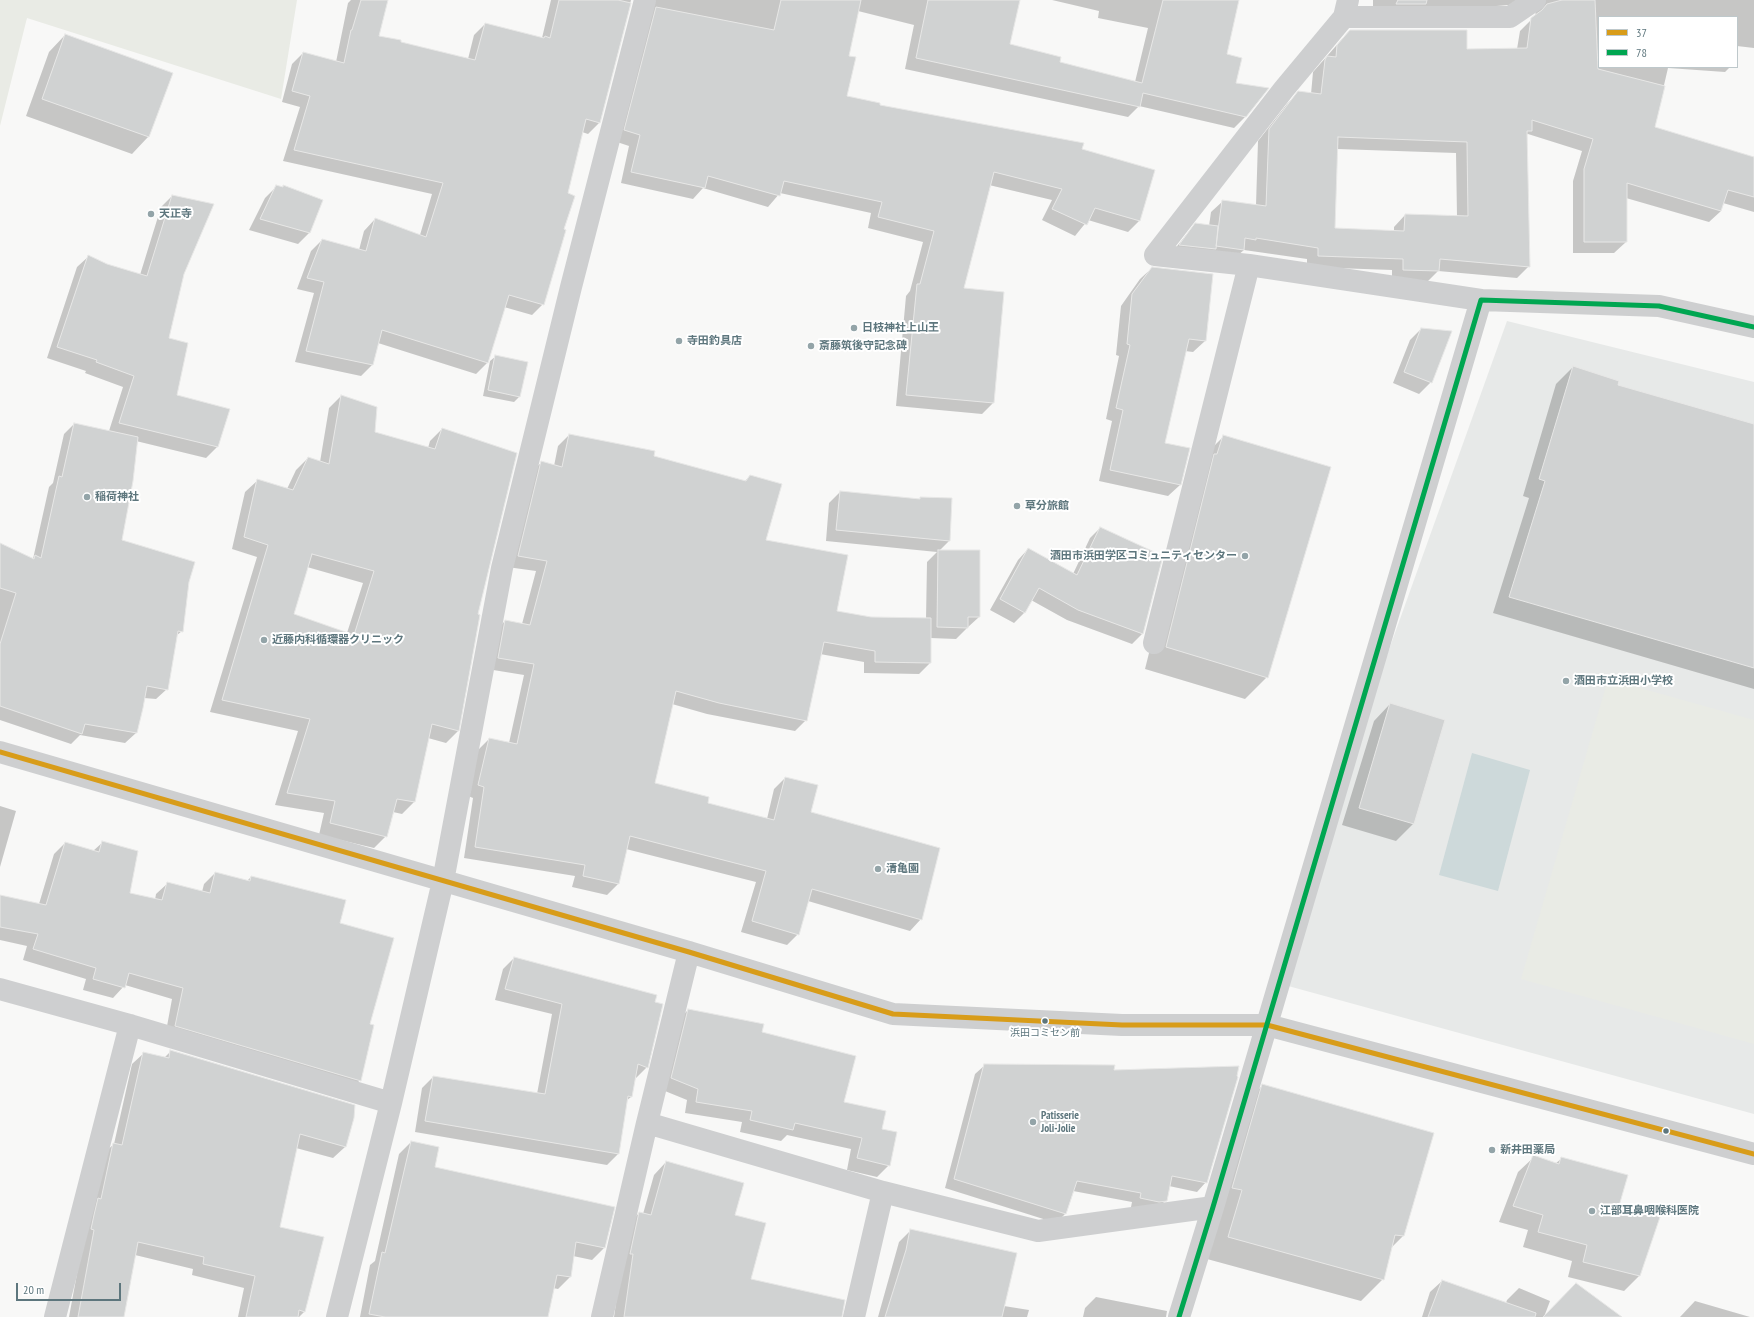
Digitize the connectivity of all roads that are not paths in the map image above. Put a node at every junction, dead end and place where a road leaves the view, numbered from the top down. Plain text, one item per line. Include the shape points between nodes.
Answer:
1 (645, 0) edge
2 (1535, 0) edge
3 (1346, 8) edge
4 (1249, 266) junction
5 (1481, 300) junction
6 (1754, 327) edge
7 (1154, 643) dead end
8 (0, 752) edge
9 (443, 881) junction
10 (689, 952) junction
11 (0, 989) edge
12 (1267, 1025) junction
13 (130, 1026) junction
14 (391, 1103) junction
15 (647, 1123) junction
16 (1754, 1154) edge
17 (883, 1192) junction
18 (1213, 1207) junction
19 (55, 1317) edge
20 (337, 1317) edge
21 (602, 1317) edge
22 (854, 1317) edge
23 (1179, 1317) edge

1 - 9 street via 502,568
2 - 3 street via 1510,17
3 - 4 street via 1155,255
4 - 5 street
4 - 7 street
5 - 6 street via 1659,306
5 - 12 street
8 - 9 street
9 - 10 street
9 - 14 street
10 - 12 street via 893,1014 1122,1025
10 - 15 street
11 - 13 street
12 - 16 street
12 - 18 street
13 - 14 street
13 - 19 street
14 - 20 street
15 - 17 street
15 - 21 street
17 - 18 street via 1038,1231
17 - 22 street
18 - 23 street

